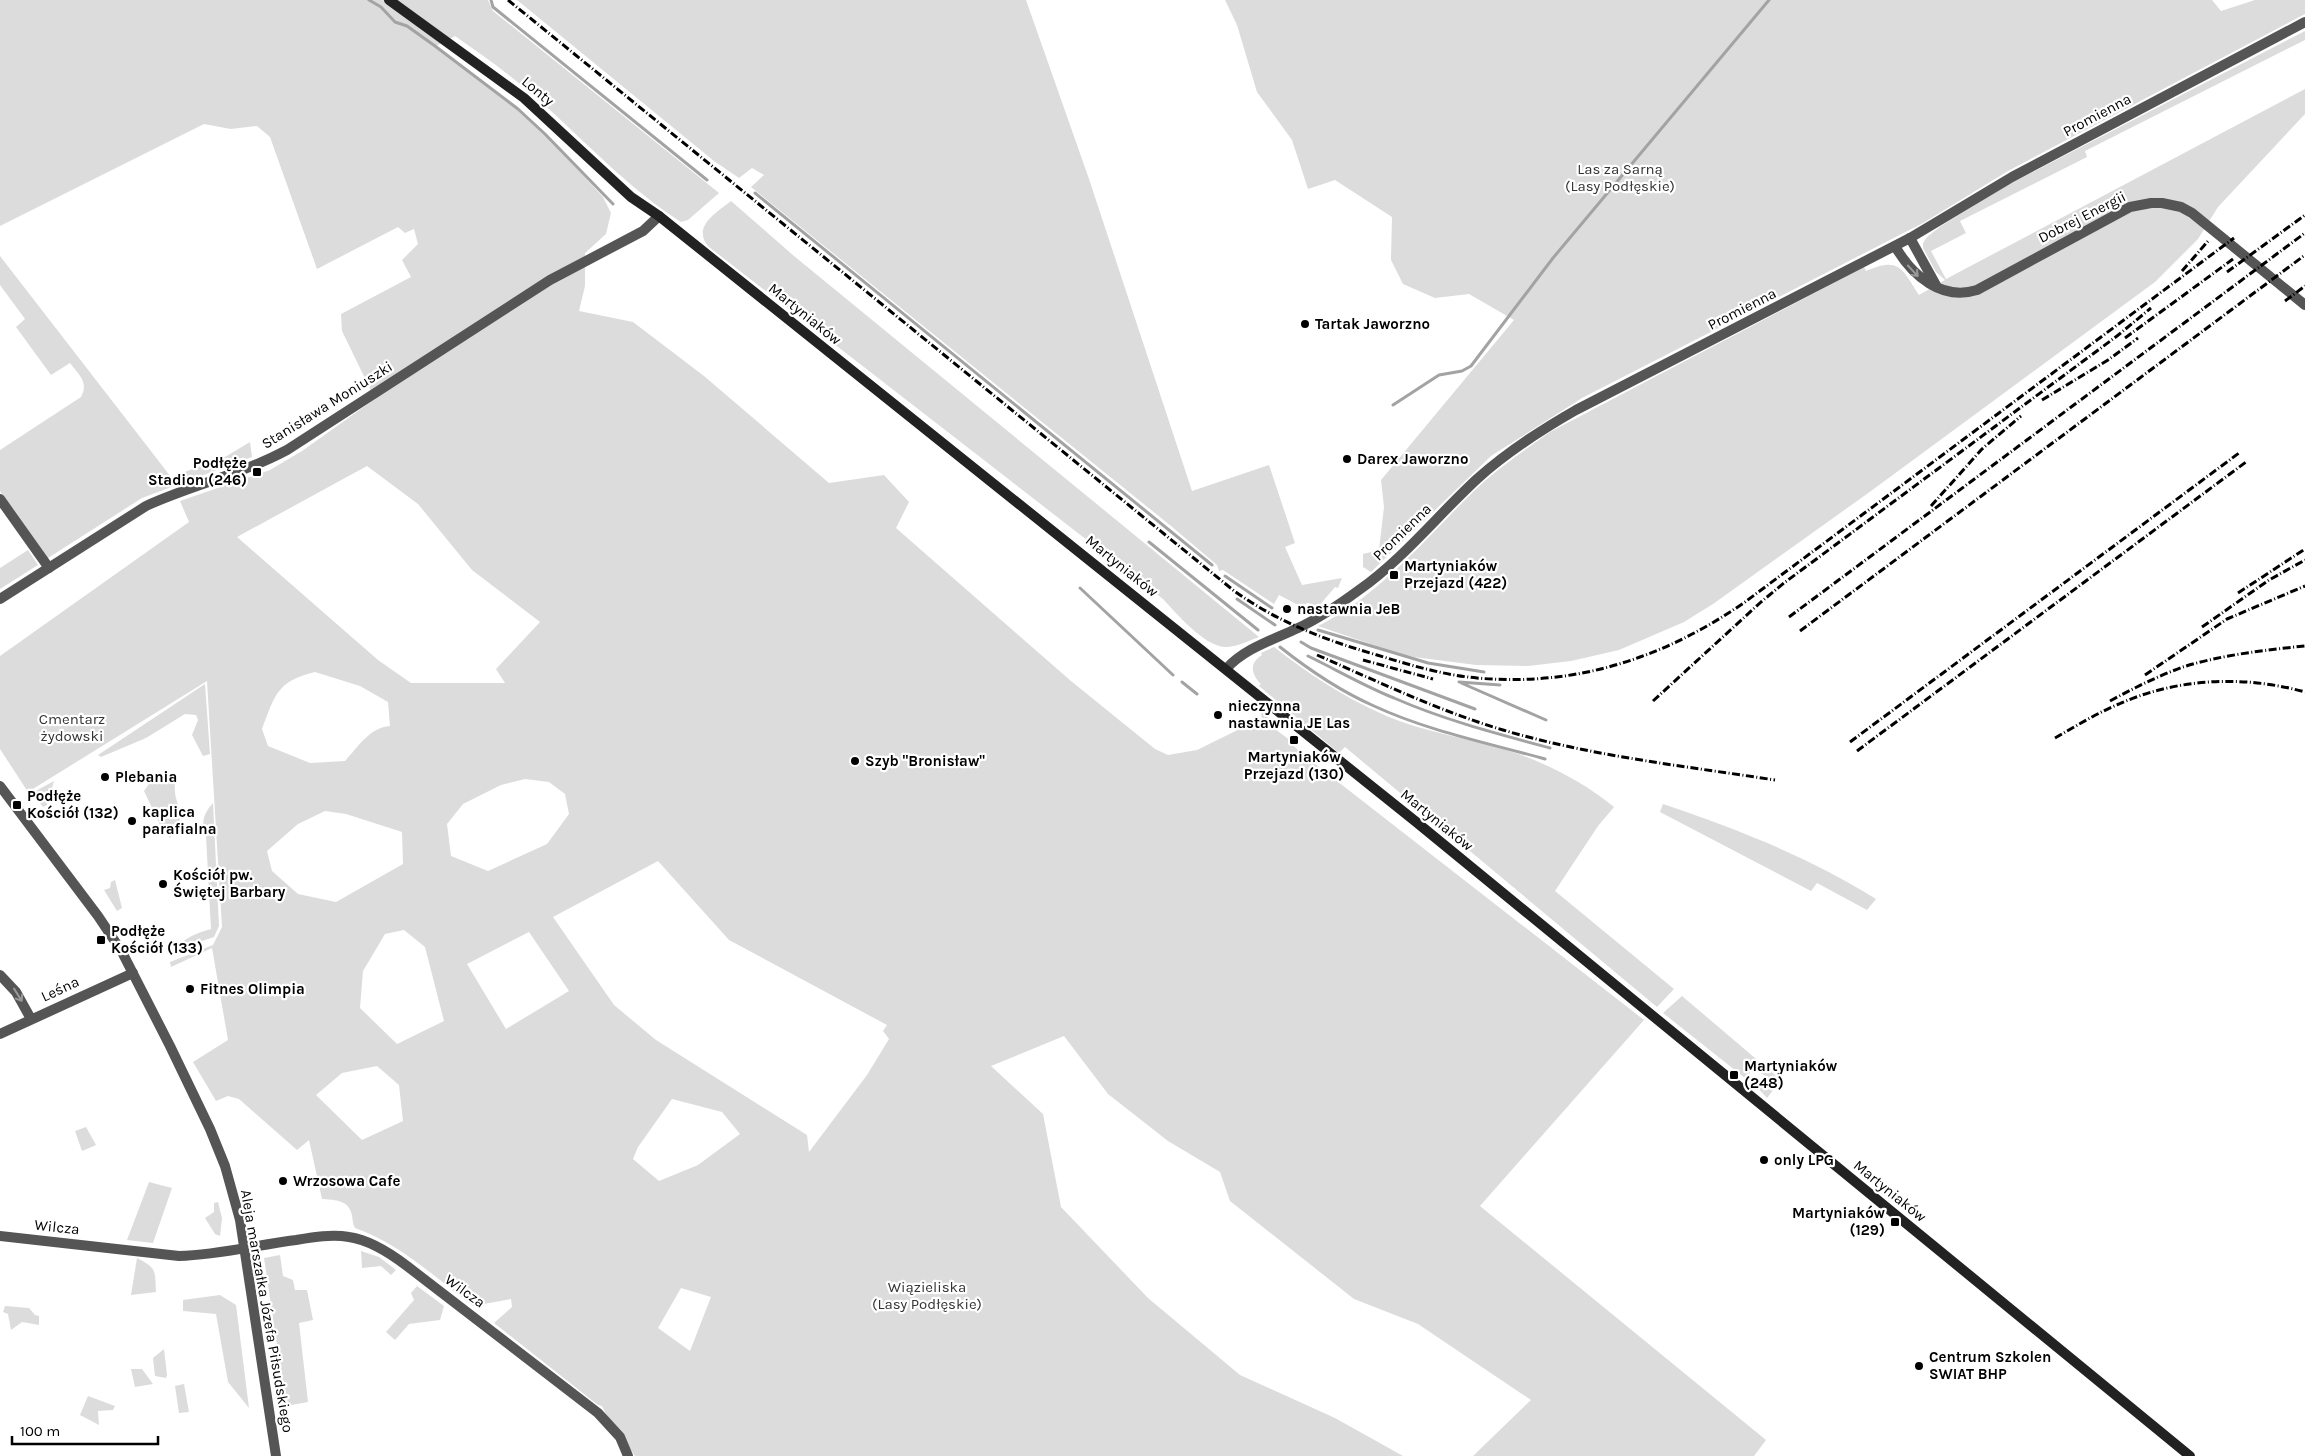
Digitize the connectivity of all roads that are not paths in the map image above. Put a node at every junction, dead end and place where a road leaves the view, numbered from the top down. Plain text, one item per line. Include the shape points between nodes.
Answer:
1 (389, 0) edge
2 (2305, 22) edge
3 (659, 216) junction
4 (1910, 238) junction
5 (1895, 246) junction
6 (1938, 288) junction
7 (2305, 305) edge
8 (0, 499) edge
9 (49, 568) junction
10 (0, 600) edge
11 (1226, 669) junction
12 (0, 787) edge
13 (133, 973) junction
14 (0, 975) edge
15 (31, 1019) junction
16 (0, 1034) edge
17 (0, 1236) edge
18 (244, 1248) junction
19 (276, 1456) edge
20 (628, 1456) edge
21 (2190, 1456) edge

1 - 3 main road, Lonty via 524,98 617,184
2 - 4 street, Promienna via 2012,177
3 - 9 street, Stanisława Moniuszki via 643,231 550,280 287,450 251,467 146,506
3 - 11 main road, Martyniaków
4 - 5 street, Promienna
4 - 6 street
5 -> 6 street, Dobrej Energii via 1922,280
5 - 11 street, Promienna via 1541,430 1478,479 1395,562 1361,589 1321,616 1239,656
6 - 7 street, Dobrej Energii via 1953,293 1977,290 2117,213 2152,202 2192,213
8 - 9 street
9 - 10 street, Stanisława Moniuszki
11 - 21 main road, Martyniaków
12 - 13 street, Aleja marszałka Józefa Piłsudskiego via 98,916
13 - 15 street, Leśna
13 - 18 street, Aleja marszałka Józefa Piłsudskiego via 188,1082 225,1166
14 -> 15 street via 16,992
15 - 16 street, Leśna
17 - 18 street, Wilcza via 179,1256 201,1256
18 - 19 street, Aleja marszałka Józefa Piłsudskiego
18 - 20 street, Wilcza via 342,1236 380,1248 598,1413 620,1438

